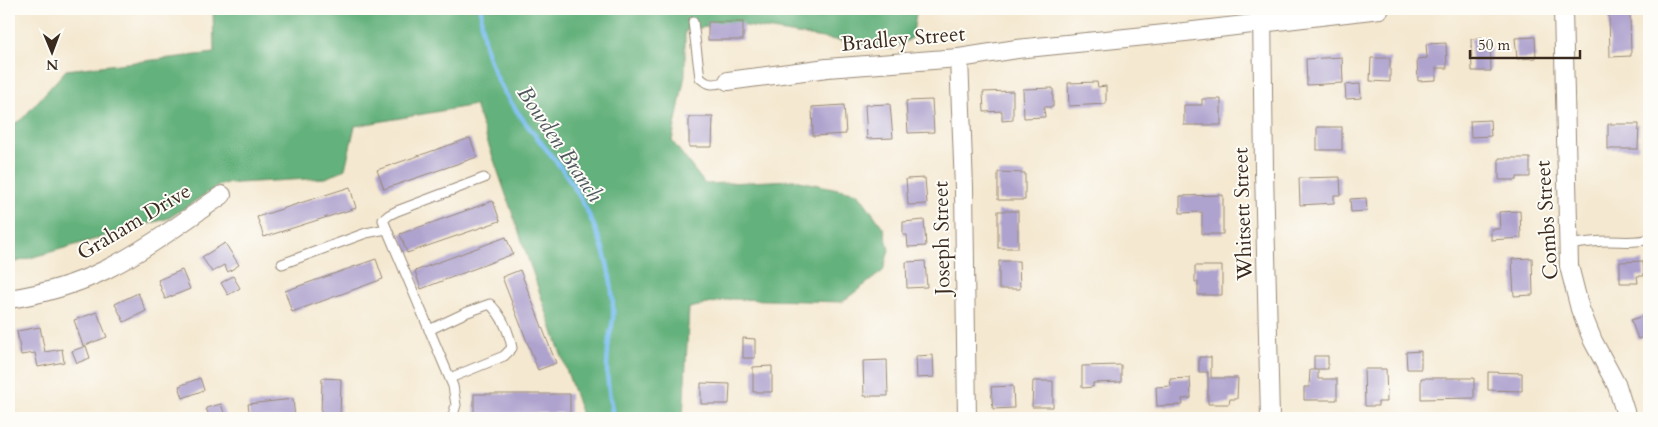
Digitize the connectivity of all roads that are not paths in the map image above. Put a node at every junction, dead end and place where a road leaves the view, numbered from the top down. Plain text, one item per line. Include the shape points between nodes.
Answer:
1 (1380, 9) edge
2 (1563, 9) edge
3 (1262, 16) edge
4 (693, 22) dead end
5 (959, 58) junction
6 (728, 81) joint
7 (484, 178) dead end
8 (222, 195) dead end
9 (386, 229) junction
10 (1649, 239) edge
11 (1568, 245) junction
12 (282, 264) dead end
13 (9, 299) edge
14 (429, 330) junction
15 (450, 378) junction
16 (452, 418) edge
17 (967, 418) edge
18 (1270, 418) edge
19 (1627, 418) edge

1 - 3 street, Bradley Street
2 - 11 street, Combs Street
3 - 5 street, Bradley Street via 1185,32 1017,48
3 - 18 street, Whitsett Street
4 - 6 lane via 700,78 706,84
5 - 6 street, Bradley Street via 827,68
5 - 17 street, Joseph Street
7 - 9 lane via 389,215 382,220
8 - 13 street, Graham Drive via 105,270 64,287
9 - 12 lane via 366,233
9 - 14 lane
10 - 11 lane
11 - 19 street, Combs Street via 1569,266 1580,309 1592,341 1618,386
14 - 15 lane
14 - 15 lane via 490,304 500,314 509,334 512,348 504,356
15 - 16 lane via 456,405

